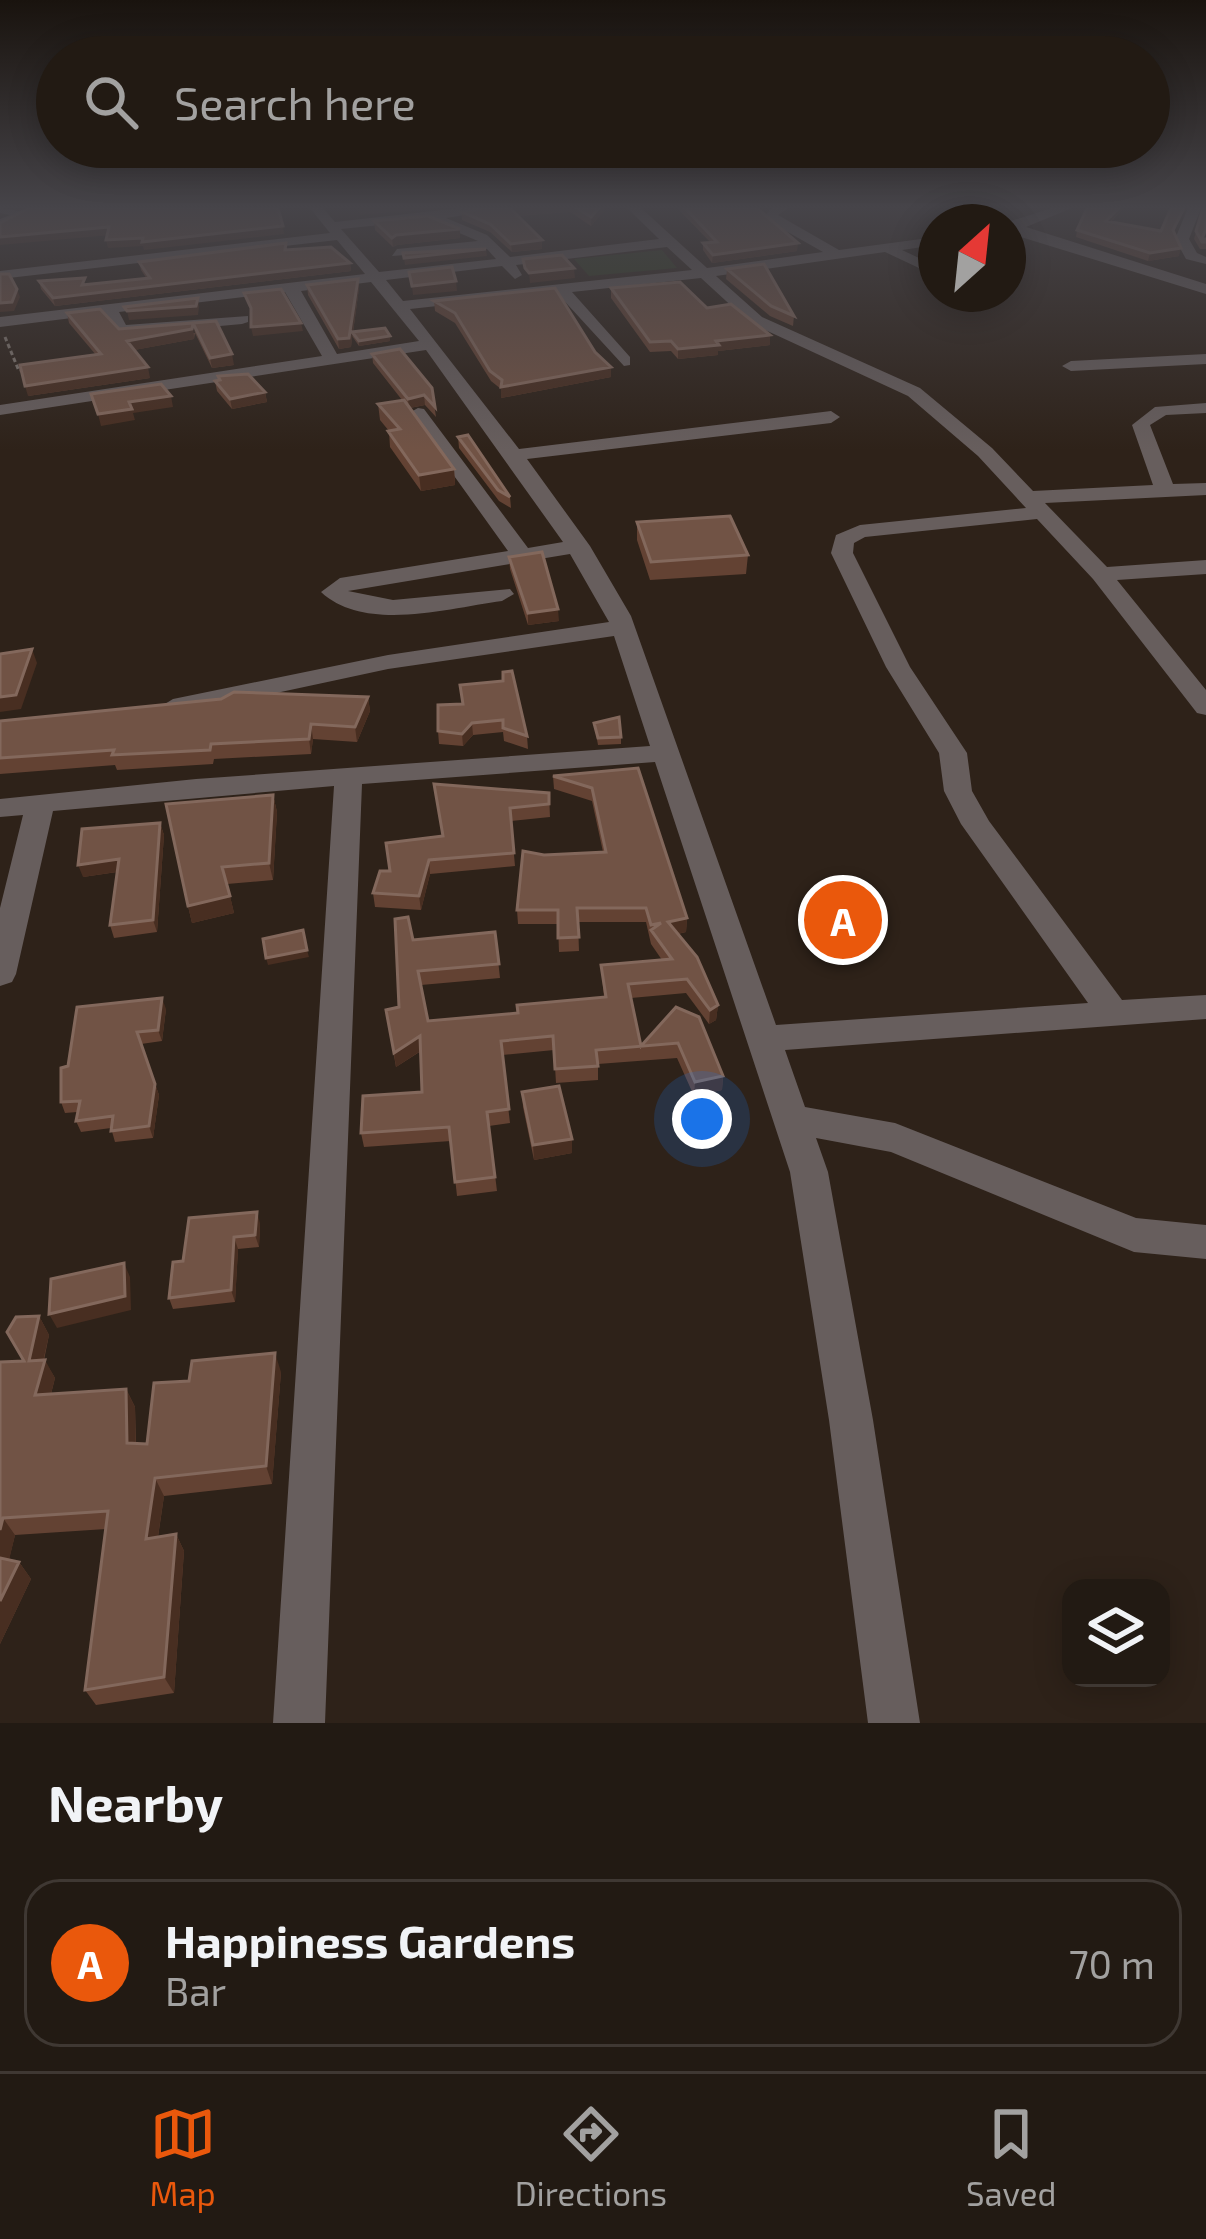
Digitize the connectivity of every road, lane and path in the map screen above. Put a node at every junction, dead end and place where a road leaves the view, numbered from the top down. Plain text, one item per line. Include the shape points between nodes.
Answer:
1 (274, 288) edge
2 (293, 288) edge
3 (383, 288) edge
4 (523, 288) edge
5 (574, 288) edge
6 (719, 288) edge
7 (561, 290) junction
8 (526, 293) junction
9 (230, 294) junction
10 (398, 306) junction
11 (109, 309) junction
12 (0, 322) edge
13 (173, 326) junction
14 (186, 344) edge
15 (254, 345) junction
16 (428, 345) junction
17 (1206, 359) edge
18 (333, 360) junction
19 (198, 361) dead end
20 (624, 361) dead end
21 (1071, 366) dead end
22 (32, 369) edge
23 (210, 378) junction
24 (1206, 408) edge
25 (0, 410) edge
26 (418, 413) edge
27 (831, 418) dead end
28 (514, 455) junction
29 (1164, 488) junction
30 (1206, 489) edge
31 (1038, 505) junction
32 (579, 546) junction
33 (523, 556) junction
34 (1206, 567) edge
35 (419, 573) junction
36 (1101, 574) junction
37 (502, 594) dead end
38 (425, 602) junction
39 (623, 627) junction
40 (1174, 670) junction
41 (1206, 670) edge
42 (1206, 707) edge
43 (144, 710) edge
44 (664, 753) junction
45 (348, 777) junction
46 (40, 803) junction
47 (0, 808) edge
48 (0, 974) edge
49 (1206, 1007) edge
50 (1113, 1013) junction
51 (761, 1039) junction
52 (792, 1119) junction
53 (1206, 1242) edge
54 (299, 1723) edge
55 (894, 1723) edge

1 - 9 street
2 - 18 street
3 - 10 street
4 - 8 street
5 - 7 street
6 - 31 street via 776,332 914,392
7 - 8 street
7 - 20 street
8 - 10 street
9 - 11 street
9 - 15 street
10 - 16 street
11 - 12 street
11 - 13 street via 121,330
12 - 22 path via 19,371
13 - 14 street
13 - 15 street
15 - 18 street
15 - 23 street
16 - 18 street
16 - 28 street
17 - 21 street
19 - 23 street
23 - 25 street
24 - 29 street via 1161,410 1141,424
26 - 33 street
27 - 28 street
28 - 32 street
29 - 30 street
29 - 31 street
31 - 36 street
31 - 50 street via 860,531 844,540 842,553 898,667 953,753 958,791 976,824
32 - 33 street
32 - 39 street
33 - 35 street
34 - 36 street
35 - 38 street
35 - 38 street via 332,592 376,608
36 - 40 street
37 - 38 street
39 - 43 street
39 - 44 street
40 - 41 street
40 - 42 street
44 - 45 street
44 - 51 street
45 - 46 street
45 - 54 street
46 - 47 street
46 - 48 street
49 - 50 street
50 - 51 street
51 - 52 street
52 - 53 street via 895,1138 1134,1235
52 - 55 street via 825,1262

